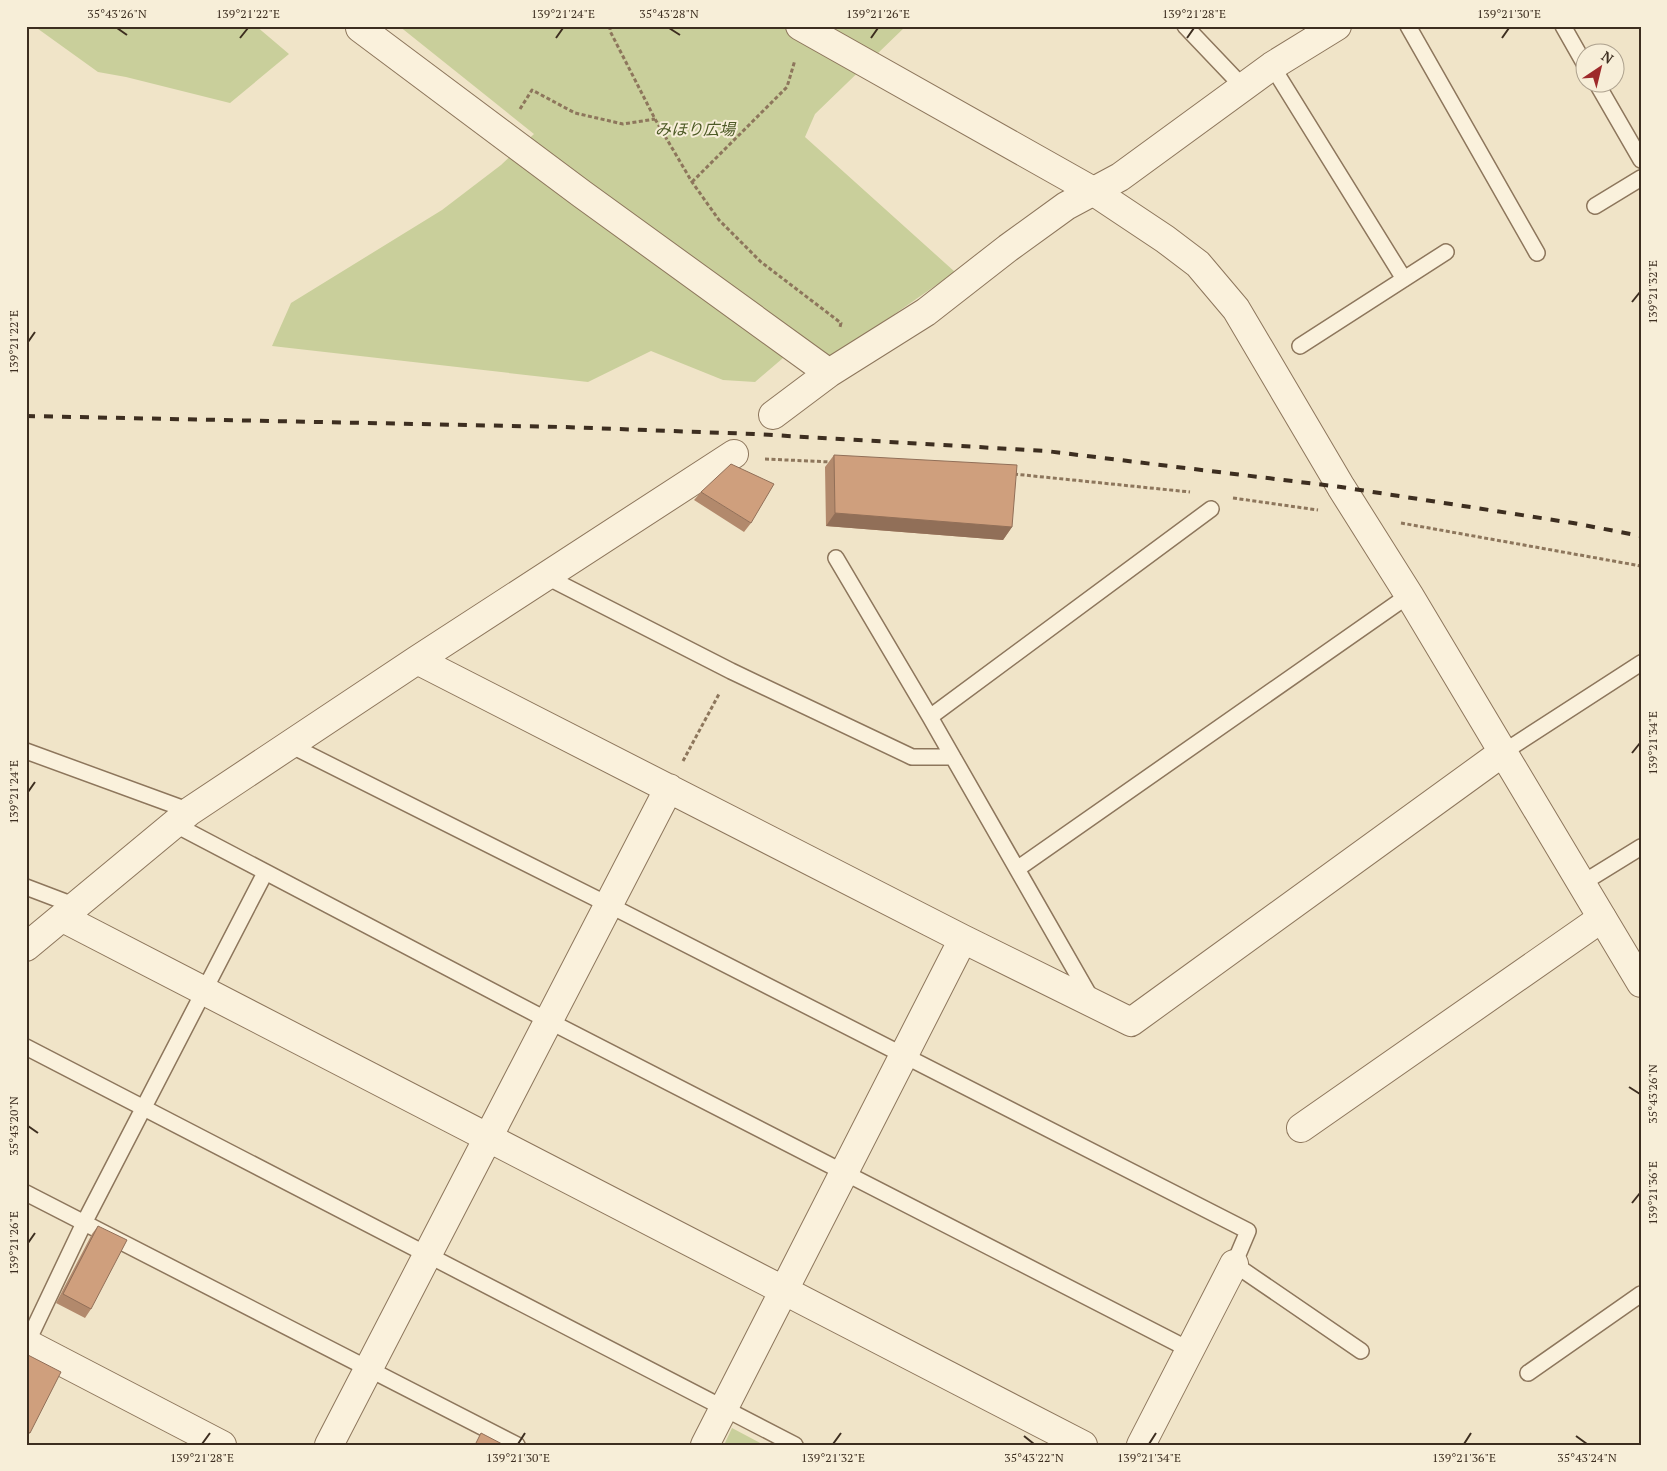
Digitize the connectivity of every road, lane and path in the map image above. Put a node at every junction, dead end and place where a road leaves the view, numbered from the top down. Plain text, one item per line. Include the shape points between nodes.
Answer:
1 (610, 26) edge
2 (1185, 26) edge
3 (1337, 26) edge
4 (1408, 26) edge
5 (1563, 26) edge
6 (358, 27) edge
7 (802, 27) edge
8 (1574, 45) edge
9 (1272, 66) junction
10 (1244, 88) junction
11 (1602, 92) edge
12 (518, 111) dead end
13 (655, 119) junction
14 (1641, 160) edge
15 (1641, 178) edge
16 (692, 182) junction
17 (1093, 191) junction
18 (1595, 206) dead end
19 (1446, 252) dead end
20 (1537, 253) dead end
21 (1404, 279) junction
22 (1300, 346) dead end
23 (822, 367) junction
24 (773, 415) dead end
25 (734, 454) dead end
26 (1211, 509) dead end
27 (836, 558) dead end
28 (545, 576) junction
29 (1409, 595) junction
30 (417, 660) junction
31 (1641, 663) edge
32 (731, 671) junction
33 (930, 717) junction
34 (290, 745) junction
35 (26, 751) edge
36 (1502, 752) junction
37 (953, 757) junction
38 (669, 788) junction
39 (182, 818) junction
40 (1641, 847) edge
41 (1017, 869) junction
42 (265, 873) junction
43 (1581, 884) junction
44 (26, 887) edge
45 (608, 905) junction
46 (69, 912) junction
47 (1602, 918) junction
48 (963, 939) junction
49 (26, 947) edge
50 (1641, 983) edge
51 (204, 991) junction
52 (1095, 1004) junction
53 (549, 1021) junction
54 (26, 1047) edge
55 (903, 1056) junction
56 (144, 1108) junction
57 (1301, 1128) dead end
58 (488, 1138) junction
59 (844, 1172) junction
60 (26, 1193) edge
61 (84, 1223) junction
62 (427, 1255) junction
63 (1234, 1264) junction
64 (784, 1290) junction
65 (1641, 1294) edge
66 (26, 1343) edge
67 (1190, 1350) junction
68 (1361, 1351) dead end
69 (368, 1369) junction
70 (1528, 1373) dead end
71 (724, 1408) junction
72 (222, 1445) edge
73 (329, 1445) edge
74 (517, 1445) edge
75 (705, 1445) edge
76 (795, 1445) edge
77 (1082, 1445) edge
78 (1142, 1445) edge

1 - 13 path
2 - 10 lane
3 - 9 street
4 - 20 lane
5 - 8 lane
6 - 23 street
7 - 16 path via 787,87
7 - 17 street
9 - 10 street
9 - 21 lane
10 - 17 street via 1120,177
11 - 14 lane
12 - 13 path via 532,90 575,113 624,124
13 - 16 path
15 - 18 lane
16 - 23 path via 720,220 760,262 841,324
17 - 23 street via 1052,216 926,312
17 - 29 street via 1198,264 1236,309
19 - 21 lane
21 - 22 lane
23 - 24 street
25 - 28 street
26 - 33 lane
27 - 33 lane
28 - 30 street
28 - 32 lane
29 - 36 street
29 - 41 lane
30 - 34 street
30 - 38 street
31 - 36 lane
32 - 37 lane via 912,757
32 - 38 path
33 - 37 lane
34 - 39 street
34 - 45 lane
35 - 39 lane
36 - 43 street
36 - 52 street via 1131,1022
37 - 41 lane
38 - 45 street
38 - 48 street
39 - 42 lane
39 - 46 street
40 - 43 lane
41 - 52 lane
42 - 51 lane
42 - 53 lane
43 - 47 street
44 - 46 lane
45 - 53 street
45 - 55 lane
46 - 49 street
46 - 51 street
47 - 50 street
47 - 57 street
48 - 52 street
48 - 55 street
51 - 56 lane
51 - 58 street
53 - 58 street
53 - 59 lane
54 - 56 lane
55 - 59 street
55 - 63 lane via 1248,1231
56 - 61 lane
56 - 62 lane
58 - 62 street
58 - 64 street
59 - 64 street
59 - 67 lane
60 - 61 lane
61 - 66 lane
61 - 69 lane
62 - 69 street
62 - 71 lane
63 - 67 street
63 - 68 lane
64 - 71 street
64 - 77 street
65 - 70 lane
66 - 72 street
67 - 78 street
69 - 73 street
69 - 74 lane
71 - 75 street
71 - 76 lane

